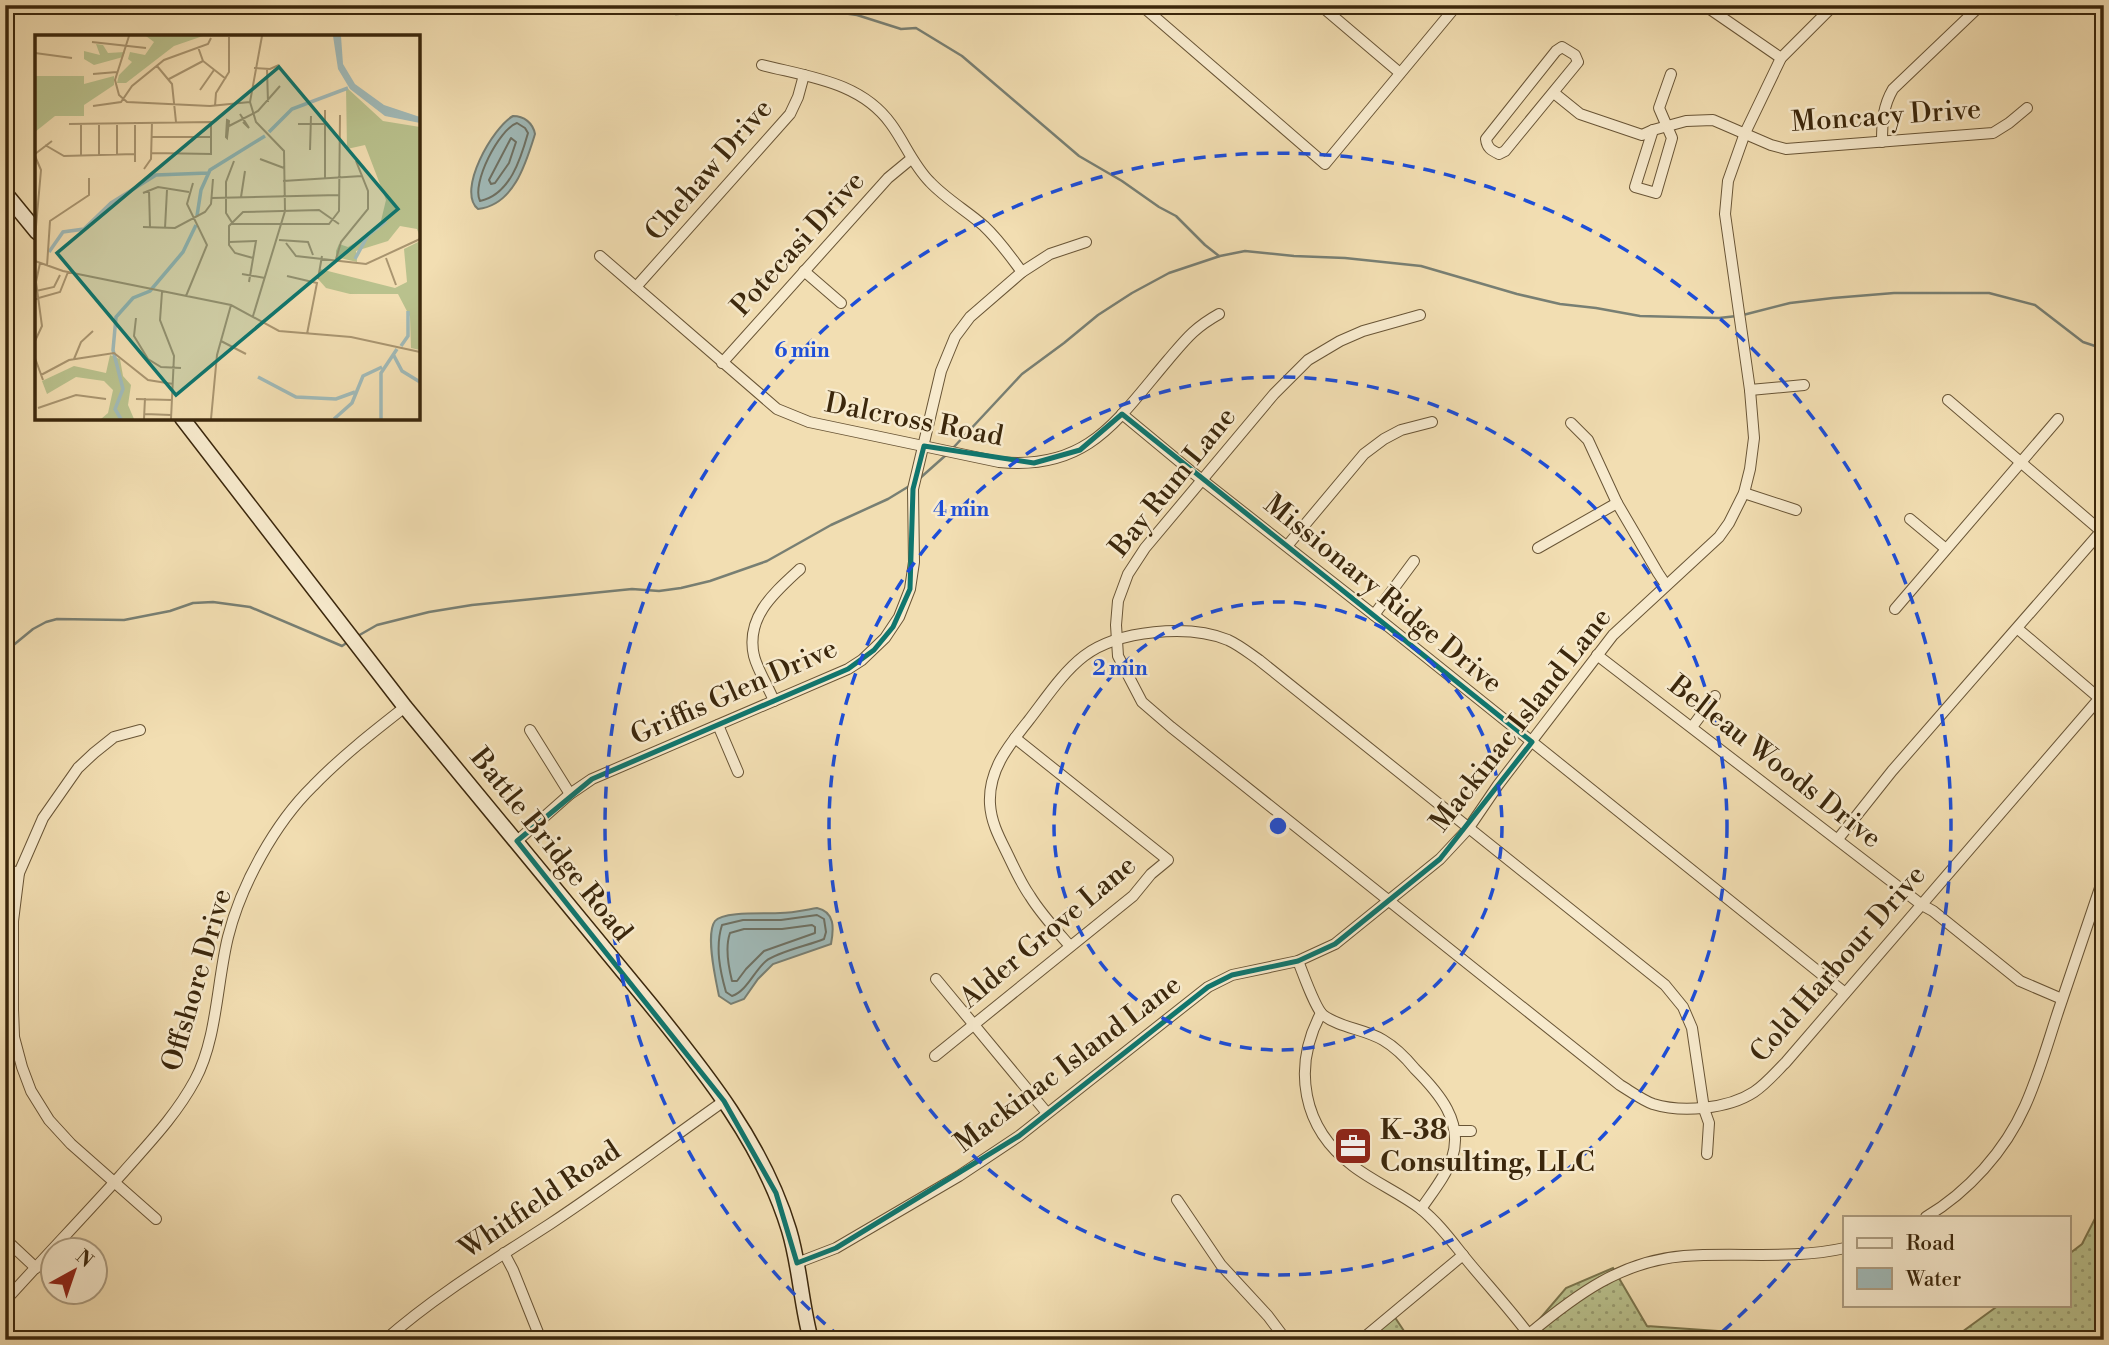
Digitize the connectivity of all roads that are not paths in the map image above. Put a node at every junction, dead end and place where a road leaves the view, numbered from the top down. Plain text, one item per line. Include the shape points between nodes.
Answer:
1 (1141, 5) edge
2 (1320, 5) edge
3 (1457, 5) edge
4 (1704, 5) edge
5 (1834, 5) edge
6 (1981, 5) edge
7 (1781, 58) junction
8 (762, 65) dead end
9 (1401, 73) junction
10 (1671, 74) dead end
11 (804, 75) junction
12 (1554, 93) junction
13 (2027, 108) dead end
14 (1666, 126) junction
15 (1653, 130) junction
16 (1745, 133) junction
17 (1882, 142) junction
18 (911, 159) junction
19 (5, 193) edge
20 (35, 230) edge
21 (1086, 242) dead end
22 (600, 256) dead end
23 (804, 271) junction
24 (1022, 272) junction
25 (636, 287) junction
26 (841, 303) dead end
27 (1219, 314) dead end
28 (1420, 315) dead end
29 (722, 363) junction
30 (1804, 385) dead end
31 (1750, 390) junction
32 (1948, 400) dead end
33 (1122, 414) junction
34 (2057, 419) dead end
35 (184, 420) edge
36 (1432, 422) dead end
37 (1571, 423) dead end
38 (924, 446) junction
39 (2021, 462) junction
40 (1202, 480) junction
41 (1744, 493) junction
42 (1617, 502) junction
43 (1796, 510) dead end
44 (1910, 519) dead end
45 (2102, 530) edge
46 (1287, 546) junction
47 (1538, 548) dead end
48 (1946, 549) junction
49 (1414, 561) dead end
50 (800, 569) dead end
51 (1667, 585) junction
52 (1895, 609) dead end
53 (1374, 615) junction
54 (2018, 629) junction
55 (1117, 639) junction
56 (1597, 655) junction
57 (2101, 695) edge
58 (1716, 696) dead end
59 (774, 701) junction
60 (405, 707) junction
61 (718, 725) junction
62 (1692, 727) junction
63 (140, 730) dead end
64 (530, 730) dead end
65 (1015, 738) junction
66 (1532, 742) junction
67 (738, 772) dead end
68 (570, 794) junction
69 (1468, 829) junction
70 (1838, 839) junction
71 (517, 841) junction
72 (5, 869) edge
73 (19, 873) junction
74 (2102, 881) edge
75 (1389, 901) junction
76 (1922, 905) junction
77 (1070, 946) junction
78 (1298, 961) junction
79 (936, 978) dead end
80 (1845, 993) junction
81 (2062, 999) junction
82 (1321, 1013) junction
83 (974, 1025) junction
84 (935, 1056) dead end
85 (724, 1101) junction
86 (1704, 1109) junction
87 (1047, 1113) junction
88 (1455, 1131) junction
89 (1471, 1131) dead end
90 (1707, 1154) dead end
91 (114, 1182) junction
92 (1177, 1200) dead end
93 (1421, 1209) junction
94 (1928, 1216) edge
95 (156, 1219) dead end
96 (5, 1239) edge
97 (1843, 1248) edge
98 (504, 1253) junction
99 (1463, 1255) junction
100 (797, 1263) junction
101 (36, 1268) junction
102 (5, 1301) edge
103 (1531, 1337) edge
104 (384, 1340) edge
105 (541, 1340) edge
106 (811, 1340) edge
107 (1286, 1340) edge
108 (1361, 1340) edge

1 - 9 street via 1325,164
2 - 9 street
3 - 9 street
4 - 7 street
5 - 7 street, Mackinac Island Lane
6 - 17 street via 1894,89 1883,113
7 - 16 street, Mackinac Island Lane
8 - 11 street
10 - 14 street via 1659,108
11 - 18 street via 842,85 869,101 889,121
11 - 25 street, Chehaw Drive via 790,114
12 - 12 street via 1505,151 1499,154 1486,145 1486,139 1562,47 1578,62
12 - 15 street via 1580,114 1642,135
13 - 17 street, Moncacy Drive via 1993,133
14 - 15 street, Moncacy Drive
14 - 15 street via 1672,138 1656,193 1635,187
14 - 16 street, Moncacy Drive via 1713,121
16 - 17 street, Moncacy Drive via 1786,149
16 - 31 street, Mackinac Island Lane via 1728,181 1725,214
18 - 23 street, Potecasi Drive via 888,178
18 - 24 street via 937,190 996,237
19 - 20 street
21 - 24 street, Griffis Glen Drive via 1050,254
22 - 25 street, Dalcross Road
23 - 26 street
23 - 29 street, Potecasi Drive
24 - 38 street, Griffis Glen Drive via 970,317 955,337 941,371
25 - 29 street, Dalcross Road
27 - 33 street, Dalcross Road via 1192,332
28 - 40 street, Bay Rum Lane via 1363,331 1308,360
29 - 38 street, Dalcross Road via 777,409 809,422
30 - 31 street
31 - 41 street, Mackinac Island Lane via 1754,438
32 - 39 street
33 - 38 street, Dalcross Road via 1080,450 1034,463
33 - 40 street, Missionary Ridge Drive
34 - 39 street
35 - 60 street, Battle Bridge Road
36 - 46 street via 1401,430 1364,454
37 - 42 street via 1588,440
38 - 59 street, Griffis Glen Drive via 913,489 913,576 893,627 855,665
39 - 45 street
39 - 48 street
40 - 46 street, Missionary Ridge Drive
40 - 55 street, Bay Rum Lane via 1132,566 1116,610
41 - 43 street
41 - 51 street, Mackinac Island Lane via 1719,537
42 - 47 street
42 - 51 street
44 - 48 street
45 - 54 street
46 - 53 street, Missionary Ridge Drive
48 - 52 street
49 - 53 street
50 - 59 street via 764,604 754,629 754,656
51 - 56 street, Mackinac Island Lane via 1623,624
53 - 66 street, Missionary Ridge Drive
54 - 57 street
54 - 70 street
55 - 65 street via 1075,664
55 - 69 street via 1182,631 1212,635 1237,645
55 - 75 street, Bay Rum Lane via 1118,656 1142,702
56 - 62 street, Belleau Woods Drive
56 - 66 street, Mackinac Island Lane
57 - 76 street, Cold Harbour Drive
58 - 62 street
59 - 61 street, Griffis Glen Drive
60 - 71 street, Battle Bridge Road
60 - 91 street, Offshore Drive via 311,787 262,853 229,935 210,1038 196,1078 172,1117
61 - 67 street
61 - 68 street, Griffis Glen Drive via 592,779
62 - 70 street, Belleau Woods Drive
63 - 73 street via 114,737 78,768 43,818
64 - 68 street
65 - 77 street via 995,771 990,796 995,829 1029,895
65 - 77 street, Alder Grove Lane via 1168,860
66 - 69 street, Mackinac Island Lane
66 - 80 street, Missionary Ridge Drive
68 - 71 street, Griffis Glen Drive
69 - 75 street, Mackinac Island Lane
69 - 86 street via 1671,992 1692,1028
70 - 76 street, Belleau Woods Drive
71 - 85 street, Battle Bridge Road
72 - 73 street
73 - 91 street via 13,921 13,1010 22,1067 49,1120
74 - 81 street
75 - 78 street, Mackinac Island Lane via 1335,944
75 - 86 street, Cold Harbour Drive via 1620,1085 1653,1104
76 - 80 street, Cold Harbour Drive
76 - 81 street, Belleau Woods Drive via 2020,981
77 - 83 street, Alder Grove Lane
78 - 82 street
78 - 87 street, Mackinac Island Lane via 1232,975 1208,986
79 - 83 street
80 - 86 street, Cold Harbour Drive via 1754,1092
81 - 94 street via 2034,1084 2008,1138 1963,1190
82 - 88 street via 1383,1040 1402,1055 1435,1089
82 - 93 street via 1305,1057 1305,1085 1322,1135 1355,1168
83 - 84 street, Alder Grove Lane
83 - 87 street
85 - 98 street, Whitfield Road
85 - 100 street, Battle Bridge Road via 776,1194
86 - 90 street via 1709,1123
87 - 100 street, Mackinac Island Lane via 959,1175 836,1248
88 - 89 street
88 - 93 street via 1453,1157
91 - 95 street
91 - 101 street, Offshore Drive
92 - 107 street via 1221,1265
93 - 99 street
96 - 101 street
97 - 103 street via 1808,1254 1663,1259 1600,1282 1571,1300
98 - 104 street, Whitfield Road
98 - 105 street
99 - 103 street
99 - 108 street
100 - 106 street, Battle Bridge Road
101 - 102 street, Offshore Drive

